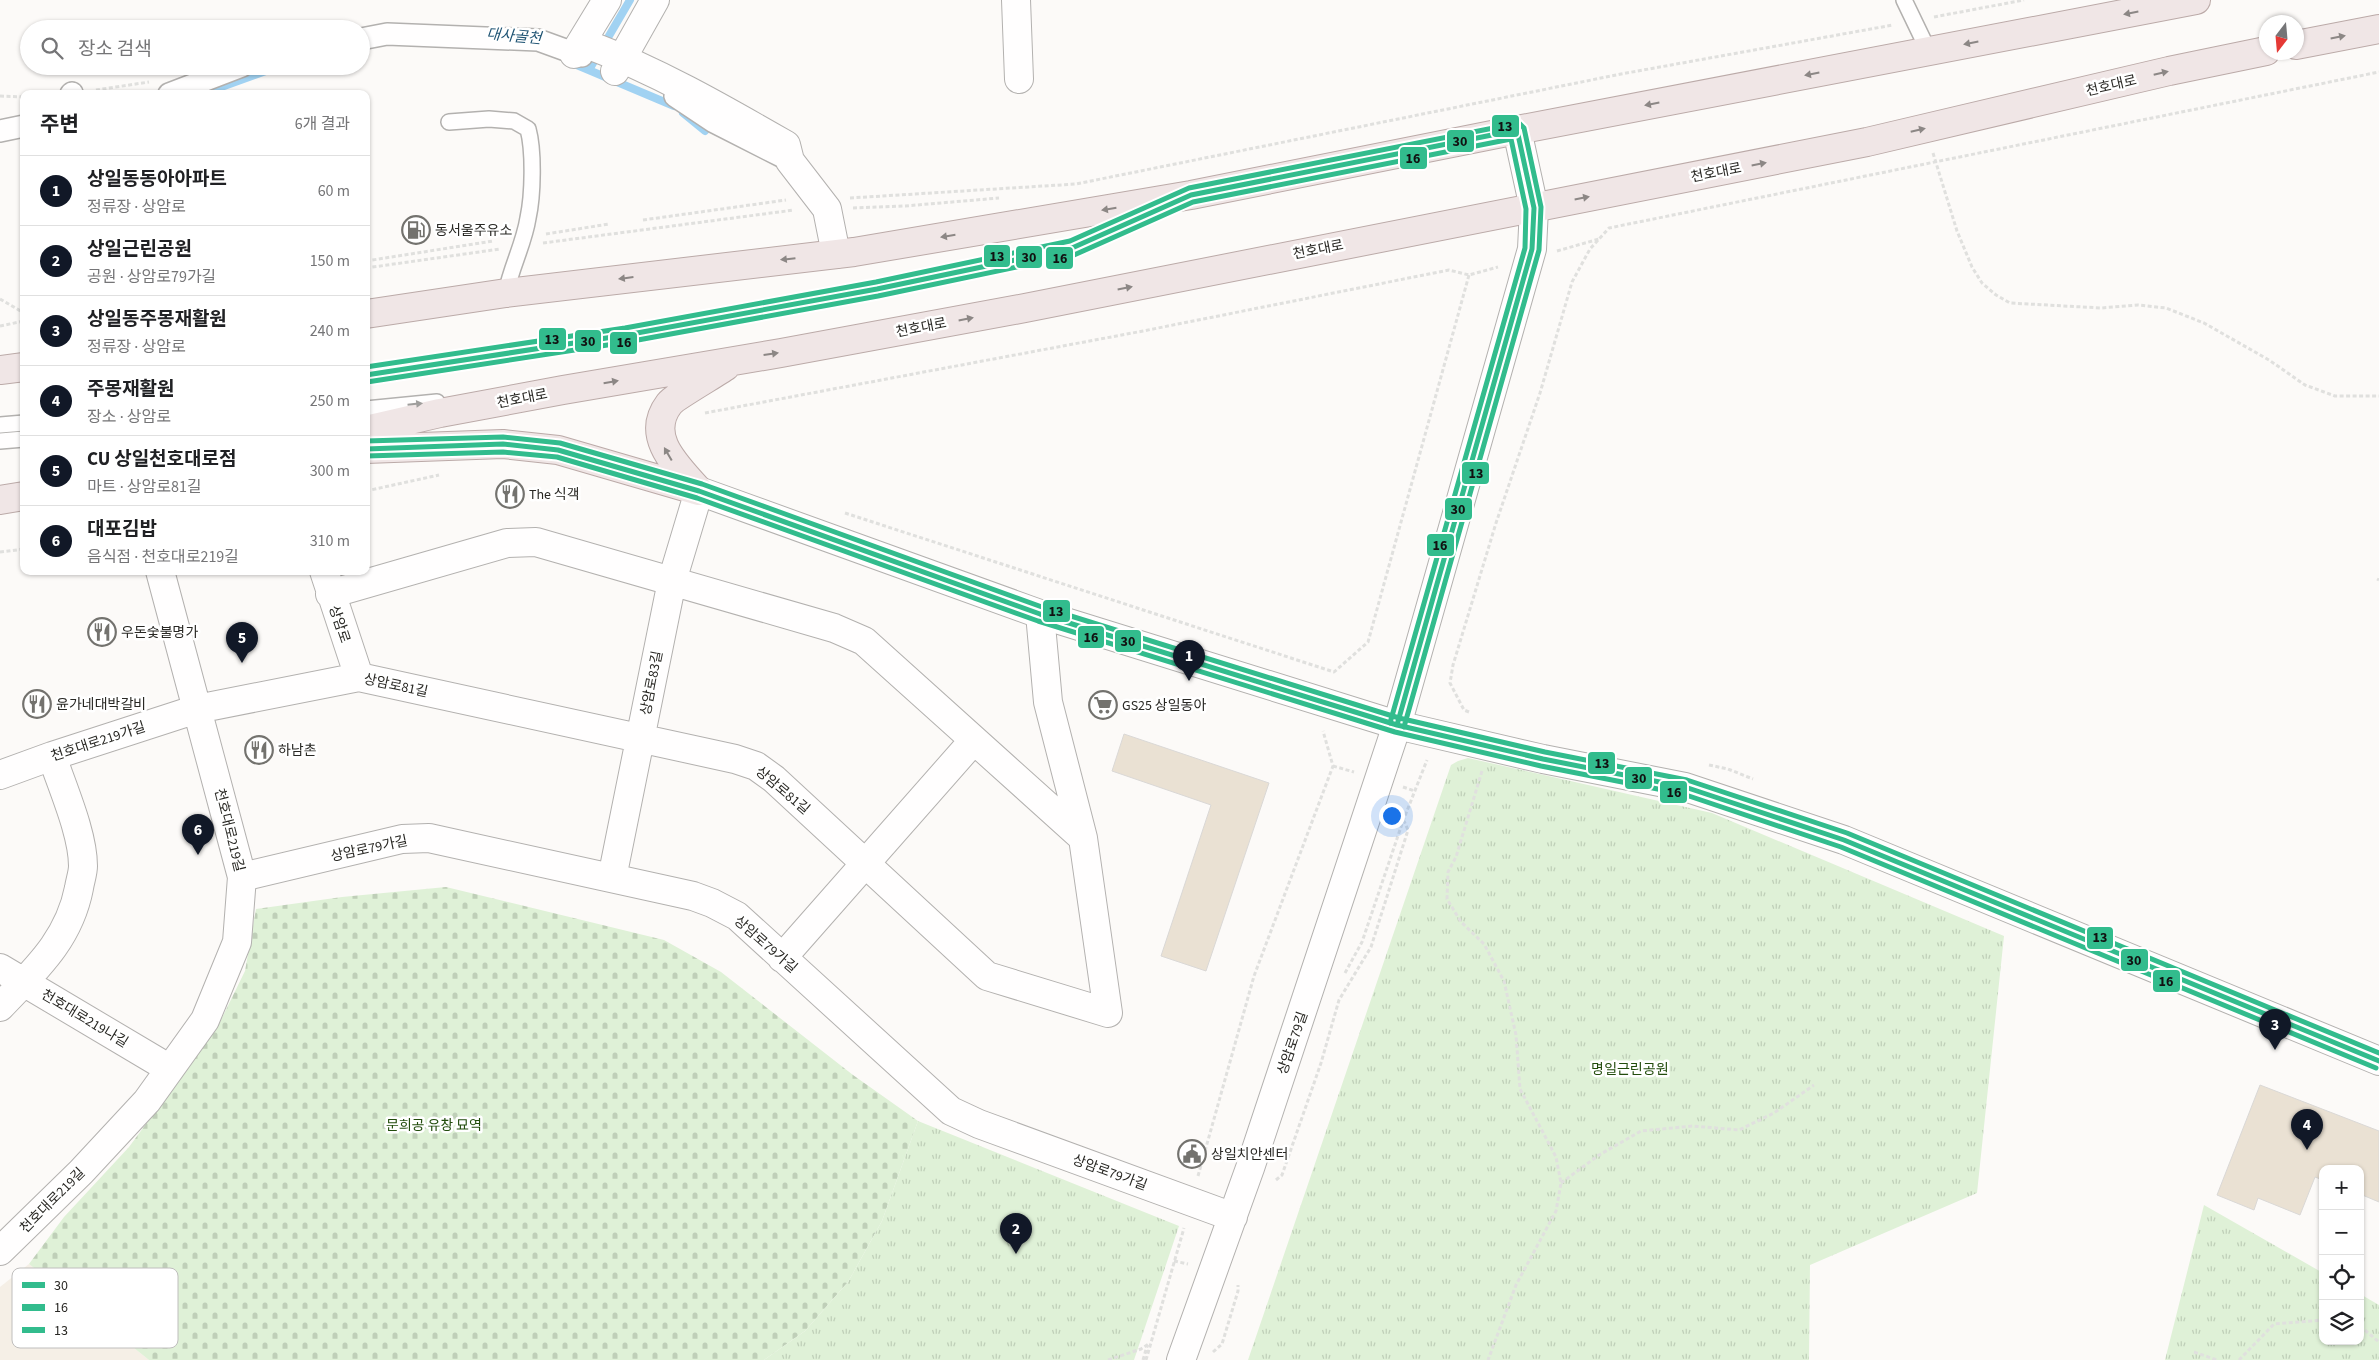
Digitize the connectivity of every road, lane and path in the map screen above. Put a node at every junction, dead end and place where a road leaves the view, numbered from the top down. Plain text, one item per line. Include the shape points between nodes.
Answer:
1 (607, 0) edge
2 (654, 0) edge
3 (1016, 0) edge
4 (1904, 0) edge
5 (2024, 0) edge
6 (2196, 0) edge
7 (1914, 21) junction
8 (2379, 29) edge
9 (370, 37) edge
10 (2304, 43) edge
11 (1929, 52) junction
12 (2259, 52) edge
13 (600, 58) junction
14 (2379, 72) edge
15 (209, 75) edge
16 (1019, 79) dead end
17 (164, 87) edge
18 (118, 90) edge
19 (0, 96) edge
20 (20, 96) edge
21 (449, 122) dead end
22 (20, 127) edge
23 (1925, 129) junction
24 (1517, 130) junction
25 (0, 131) edge
26 (1935, 161) junction
27 (1191, 195) junction
28 (1002, 198) dead end
29 (792, 199) dead end
30 (837, 204) junction
31 (1534, 208) junction
32 (643, 220) dead end
33 (609, 224) dead end
34 (541, 234) dead end
35 (493, 241) dead end
36 (519, 246) junction
37 (836, 254) junction
38 (370, 260) edge
39 (370, 267) edge
40 (506, 293) junction
41 (0, 299) edge
42 (20, 311) edge
43 (370, 313) edge
44 (20, 322) edge
45 (0, 326) edge
46 (737, 359) junction
47 (20, 368) edge
48 (0, 370) edge
49 (370, 374) edge
50 (563, 390) junction
51 (2379, 396) edge
52 (370, 409) edge
53 (702, 414) dead end
54 (20, 423) edge
55 (0, 425) edge
56 (370, 429) edge
57 (20, 439) edge
58 (0, 441) edge
59 (370, 448) edge
60 (443, 474) dead end
61 (370, 490) edge
62 (699, 491) junction
63 (20, 497) edge
64 (0, 500) edge
65 (836, 510) dead end
66 (20, 550) edge
67 (0, 552) edge
68 (370, 573) edge
69 (161, 575) edge
70 (359, 575) edge
71 (672, 581) junction
72 (327, 582) edge
73 (1040, 614) junction
74 (359, 677) junction
75 (197, 709) junction
76 (1464, 710) dead end
77 (1397, 725) junction
78 (640, 738) junction
79 (974, 740) junction
80 (52, 756) junction
81 (1436, 756) dead end
82 (1333, 766) dead end
83 (0, 775) edge
84 (1480, 784) dead end
85 (1083, 838) junction
86 (865, 863) junction
87 (242, 877) junction
88 (612, 878) junction
89 (782, 958) junction
90 (0, 968) edge
91 (25, 981) junction
92 (0, 1007) edge
93 (2379, 1061) edge
94 (170, 1069) junction
95 (1814, 1085) dead end
96 (1270, 1183) dead end
97 (1561, 1183) junction
98 (1191, 1201) junction
99 (1233, 1217) junction
100 (0, 1251) edge
101 (1238, 1283) dead end
102 (2319, 1320) edge
103 (2364, 1329) edge
104 (1151, 1342) junction
105 (2379, 1342) edge
106 (2194, 1352) dead end
107 (1211, 1355) dead end
108 (1108, 1360) edge
109 (1144, 1360) edge
110 (1181, 1360) edge
111 (1488, 1360) edge
112 (2217, 1360) edge
113 (2239, 1360) edge

1 - 13 street
2 - 13 street
3 - 16 street
4 - 7 lane
5 - 7 path
6 -> 11 main road
7 - 11 lane
7 - 30 path via 1611,76 1076,184
10 -> 8 main road
9 - 13 street via 387,34 538,40
11 -> 24 main road
23 -> 12 main road, 천호대로
13 - 30 street via 706,99 786,145 790,161
14 - 26 path
15 - 17 street
17 - 18 path
19 - 20 path
21 - 36 lane via 514,121 528,129 532,144 529,218
22 - 25 street
23 - 26 path
31 -> 23 main road, 천호대로
24 - 27 main road
24 - 31 street, 상암로79길
26 - 51 path via 1972,267 1982,283 2010,303 2101,308 2138,304 2166,308 2212,328 2269,360 2305,385 2335,396
26 - 76 path via 1609,228 1590,249 1572,282 1453,665 1450,683
27 -> 37 main road
27 - 49 lane via 1072,248 876,289 635,333
28 - 30 path via 905,206
29 - 32 path
30 - 36 path
30 - 37 street
46 -> 31 main road, 천호대로 via 1025,308
31 - 77 street, 상암로79길 via 1532,249
33 - 34 path
35 - 38 path
36 - 39 path
36 - 40 lane
37 -> 40 main road
40 - 43 main road
41 - 42 path
44 - 45 path
50 -> 46 main road, 천호대로
62 -> 46 main road via 672,461 660,440 661,422 669,404
47 - 48 main road
52 -> 50 lane
50 - 56 main road, 천호대로
53 - 65 path via 1449,270 1469,275 1368,642 1334,672
54 - 55 lane
57 - 58 lane
59 - 62 main road via 503,444 558,450
60 - 61 path
62 - 71 street, 상암로83길
62 - 73 street
63 - 64 main road
66 - 67 path
68 - 71 street via 507,543 536,542
69 - 75 street, 천호대로219길
70 - 72 street
71 - 78 street, 상암로83길
71 - 79 street via 834,628 864,641
72 - 74 street, 상암로
73 - 77 street
73 - 85 street, 상암로81길 via 1048,702
74 - 75 street, 상암로81길
74 - 78 street, 상암로81길
75 - 80 street, 천호대로219가길
75 - 87 street, 천호대로219길
77 - 93 street via 1684,787 1844,840
77 - 99 street, 상암로79길
78 - 86 street, 상암로81길 via 756,766
78 - 88 street, 상암로83길
79 - 85 street
79 - 86 street
80 - 83 street, 천호대로219가길
80 - 91 street via 79,840 83,866 67,928 47,958
81 - 96 path via 1427,759 1403,821 1408,830 1371,947 1339,1000 1282,1175
82 - 98 path via 1254,976
84 - 97 path via 1448,872 1447,899 1461,922 1484,944 1504,981 1516,1035 1520,1089 1556,1157
85 - 86 street, 상암로81길 via 1108,1013 987,976
86 - 89 street
87 - 88 street, 상암로79가길 via 402,839 428,838
87 - 94 street, 천호대로219길 via 237,942 205,1020
88 - 89 street, 상암로79가길 via 712,903 736,916
89 - 98 street, 상암로79가길 via 951,1111
90 - 91 street, 천호대로219나길
91 - 92 street
91 - 94 street, 천호대로219나길
94 - 100 street, 천호대로219길 via 147,1100 88,1164
95 - 97 path via 1774,1113 1739,1130 1692,1126 1641,1131 1599,1155
97 - 111 path via 1556,1211 1516,1285
98 - 99 street, 상암로79가길
98 - 104 path
99 - 110 street, 상암로79길
101 - 107 path via 1222,1344
102 - 113 path via 2274,1324
103 - 105 path
104 - 108 path via 1141,1349
104 - 109 path
104 - 109 path via 1146,1347
106 - 112 path

